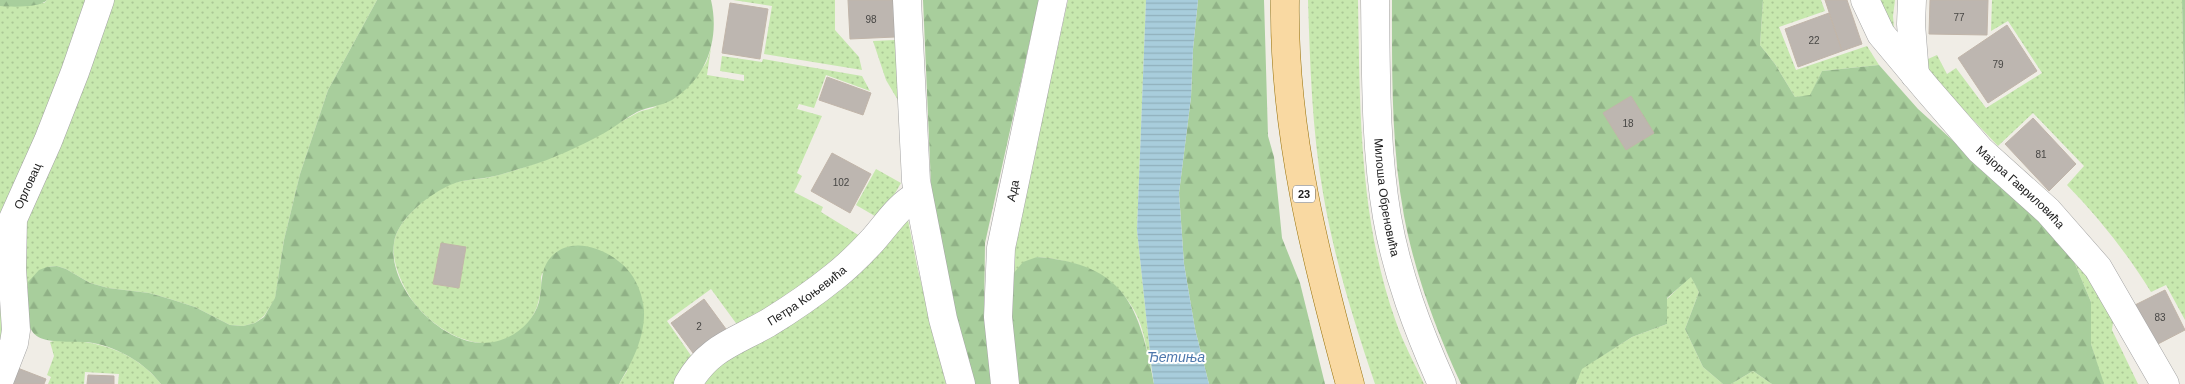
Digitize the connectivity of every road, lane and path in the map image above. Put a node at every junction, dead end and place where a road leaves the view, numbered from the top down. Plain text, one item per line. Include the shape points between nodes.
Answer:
1 (100, 0) edge
2 (907, 0) edge
3 (1053, 0) edge
4 (1285, 0) edge
5 (1375, 0) edge
6 (1864, 0) edge
7 (1912, 0) edge
8 (1915, 74) junction
9 (918, 195) junction
10 (0, 379) edge
11 (688, 384) edge
12 (961, 384) edge
13 (1005, 384) edge
14 (1350, 384) edge
15 (1442, 384) edge
16 (2165, 384) edge

1 - 10 street, Орловац via 48,141 13,219 16,330
2 - 9 street
3 - 13 street, Ада via 1001,248 998,317
4 - 14 main road, 23 via 1290,101 1307,213
5 - 15 street, Милоша Обреновића via 1378,136 1387,217 1413,316
6 - 8 street, Мајора Гавриловића via 1881,34
7 - 8 street
8 - 16 street, Мајора Гавриловића via 1980,150 2048,211 2098,268
9 - 11 street, Петра Коњевића via 895,211 872,241 834,277 796,306 718,348 704,360
9 - 12 street via 942,318

